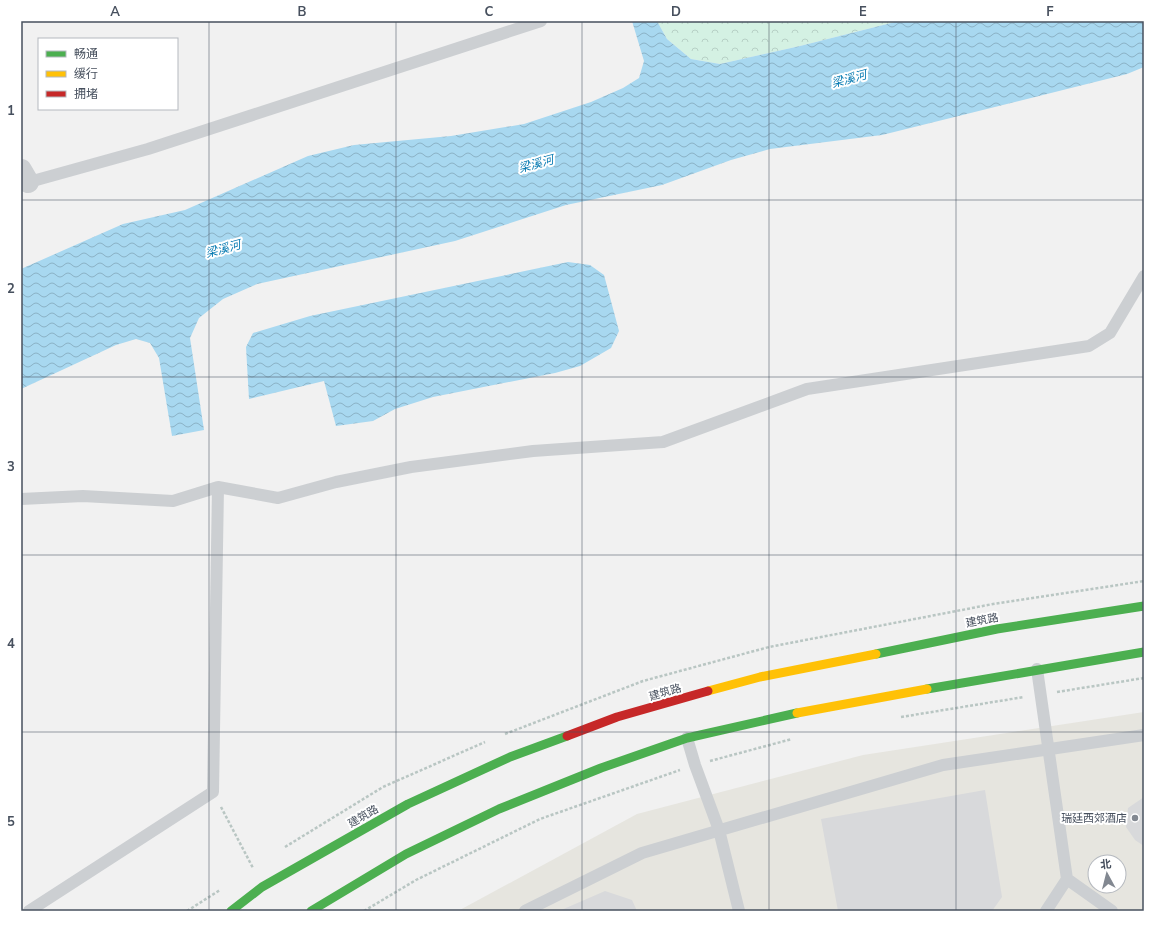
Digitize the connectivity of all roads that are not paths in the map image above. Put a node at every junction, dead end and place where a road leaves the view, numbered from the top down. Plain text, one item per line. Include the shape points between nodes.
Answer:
1 (541, 21) edge
2 (24, 179) edge
3 (1144, 276) edge
4 (218, 487) junction
5 (21, 499) edge
6 (1144, 606) edge
7 (1144, 652) edge
8 (1037, 670) junction
9 (1144, 735) edge
10 (687, 738) junction
11 (1049, 750) junction
12 (719, 830) junction
13 (1067, 879) junction
14 (29, 911) edge
15 (231, 911) edge
16 (311, 911) edge
17 (525, 911) edge
18 (739, 911) edge
19 (1046, 911) edge
20 (1112, 911) edge

1 - 2 lane via 148,149
3 - 4 lane via 1110,333 1089,346 807,389 663,442 533,451 411,467 336,482 278,498
4 - 5 lane via 173,501 83,496
4 - 14 lane via 213,792
6 - 15 main road, 建筑路 via 997,629 760,678 617,718 510,757 408,804 262,887
7 - 8 main road
8 - 10 main road via 821,708
8 - 11 lane
9 - 11 lane
10 - 12 lane
10 - 16 main road via 601,768 499,809 406,854
11 - 12 lane via 943,765
11 - 13 lane
12 - 17 lane via 642,853
12 - 18 lane
13 - 19 lane
13 - 20 lane

